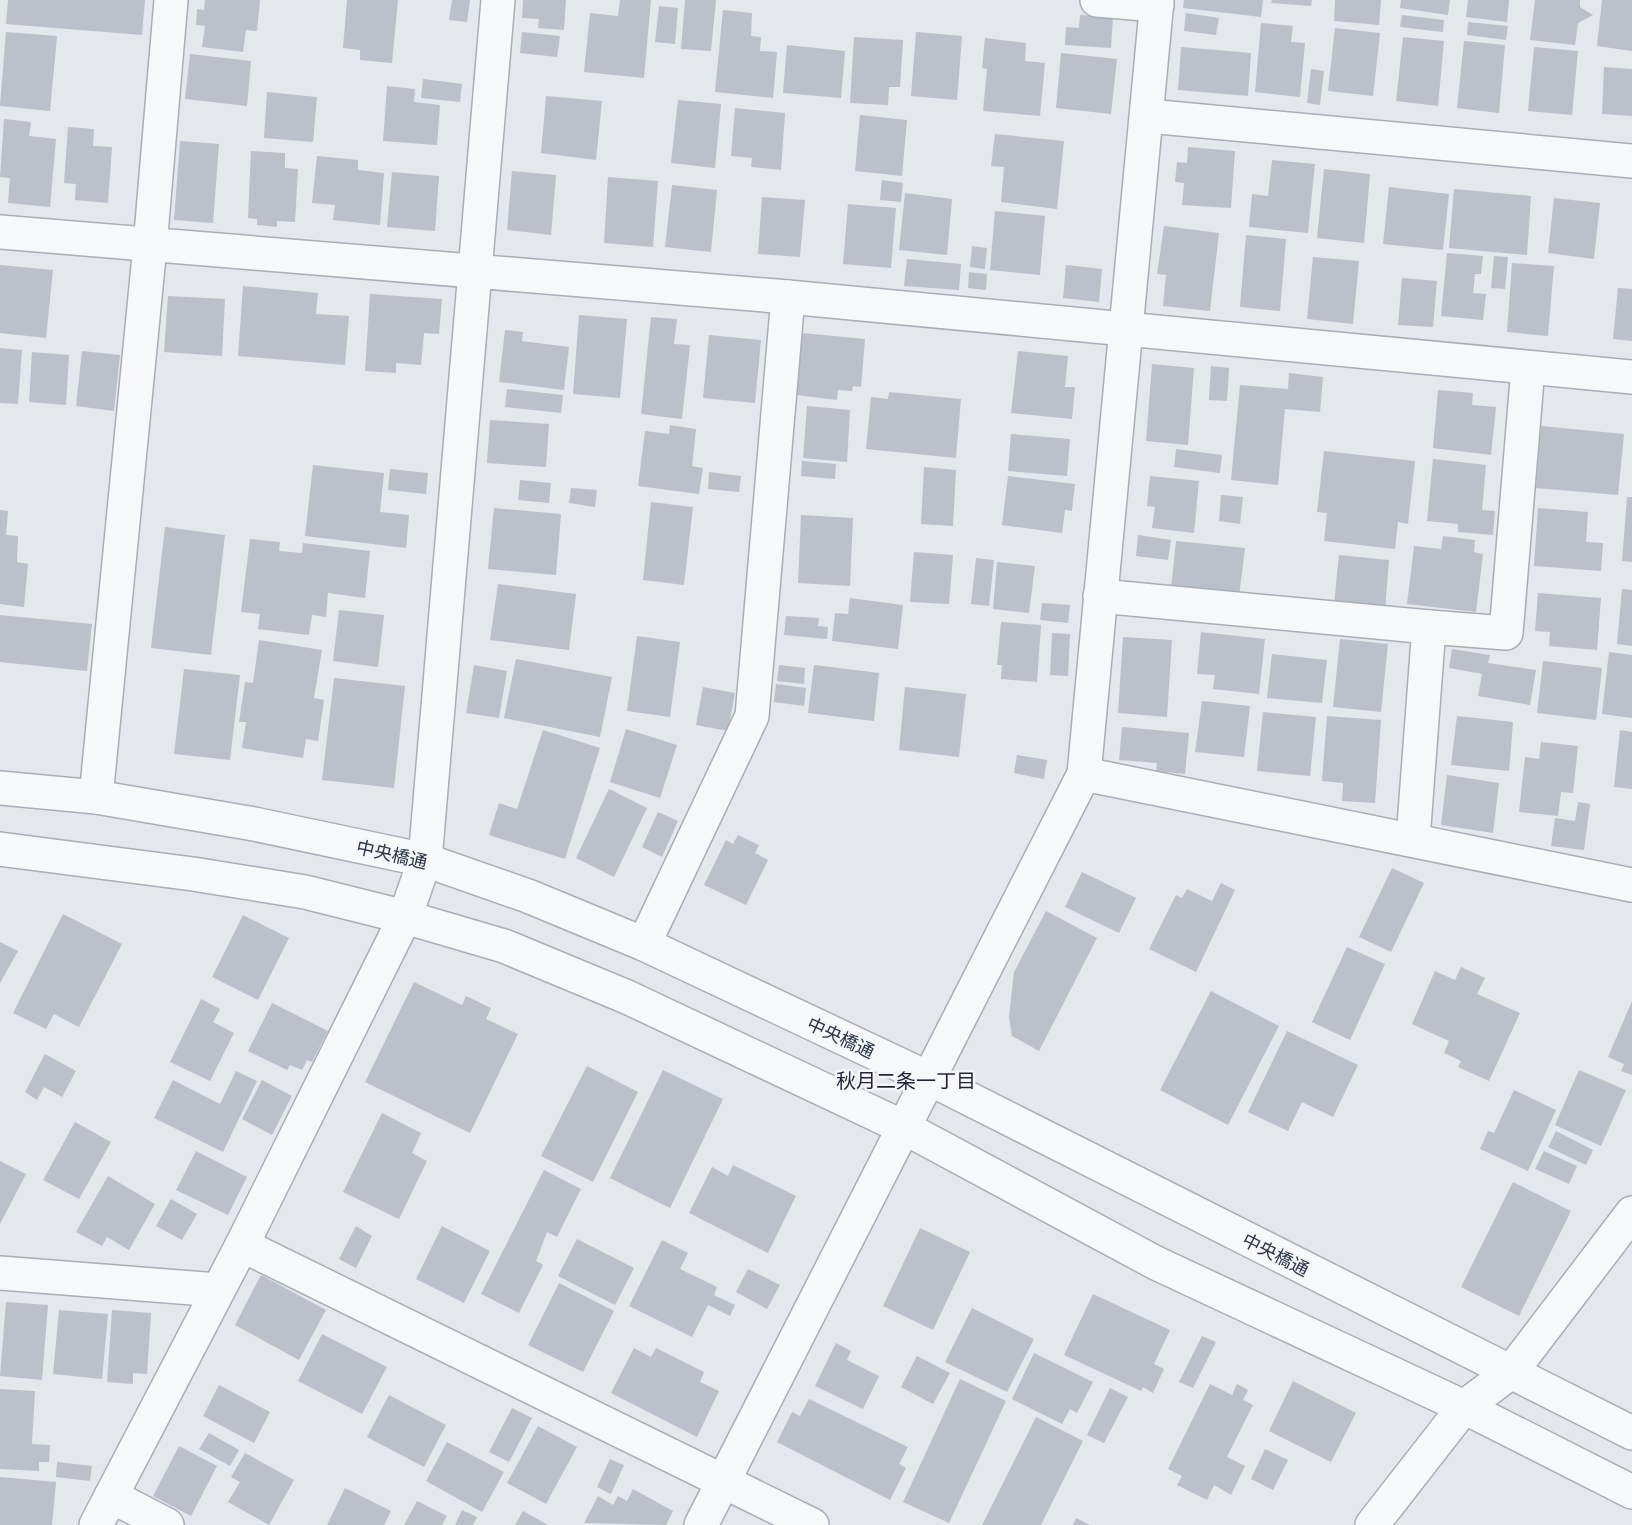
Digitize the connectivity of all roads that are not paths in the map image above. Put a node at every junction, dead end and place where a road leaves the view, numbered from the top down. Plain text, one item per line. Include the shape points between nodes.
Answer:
1 (171, 0) edge
2 (498, 0) edge
3 (1097, 0) edge
4 (1157, 3) edge
5 (1148, 116) junction
6 (1632, 161) edge
7 (0, 232) edge
8 (150, 246) junction
9 (474, 272) junction
10 (788, 297) junction
11 (1128, 330) junction
12 (1528, 368) junction
13 (1632, 377) edge
14 (1100, 596) junction
15 (1429, 627) junction
16 (1084, 774) junction
17 (0, 788) edge
18 (96, 797) junction
19 (1413, 839) junction
20 (0, 849) edge
21 (425, 860) junction
22 (1632, 885) edge
23 (405, 916) junction
24 (644, 944) junction
25 (930, 1079) junction
26 (905, 1128) junction
27 (1631, 1216) edge
28 (243, 1245) junction
29 (0, 1273) edge
30 (218, 1290) junction
31 (1511, 1372) junction
32 (1464, 1407) junction
33 (1632, 1432) edge
34 (723, 1480) junction
35 (1632, 1492) edge
36 (111, 1496) junction
37 (96, 1525) edge
38 (168, 1525) edge
39 (701, 1525) edge
40 (812, 1525) edge
41 (1372, 1525) edge

1 - 8 street
2 - 9 street
3 - 4 street
4 - 5 street
5 - 6 street
5 - 11 street
7 - 8 street
8 - 9 street
8 - 18 street
9 - 10 street
9 - 21 street
10 - 11 street
10 - 24 street via 752,716
11 - 12 street
11 - 14 street
12 - 13 street
12 - 15 street via 1506,633
14 - 15 street
14 - 16 street
15 - 19 street
16 - 19 street
16 - 25 street
17 - 18 street, 中央橋通
18 - 21 street, 中央橋通 via 254,824
19 - 22 street
20 - 23 street via 294,890
21 - 23 street
21 - 24 street, 中央橋通 via 528,896
23 - 26 street via 504,946 627,997
23 - 28 street
24 - 25 street, 中央橋通
25 - 26 street
25 - 31 street, 中央橋通
26 - 32 street via 1156,1263
26 - 34 street
27 - 31 street
28 - 30 street
28 - 34 street
29 - 30 street
30 - 36 street
31 - 32 street
31 - 33 street, 中央橋通
32 - 35 street
32 - 41 street
34 - 39 street
34 - 40 street
36 - 37 street
36 - 38 street

